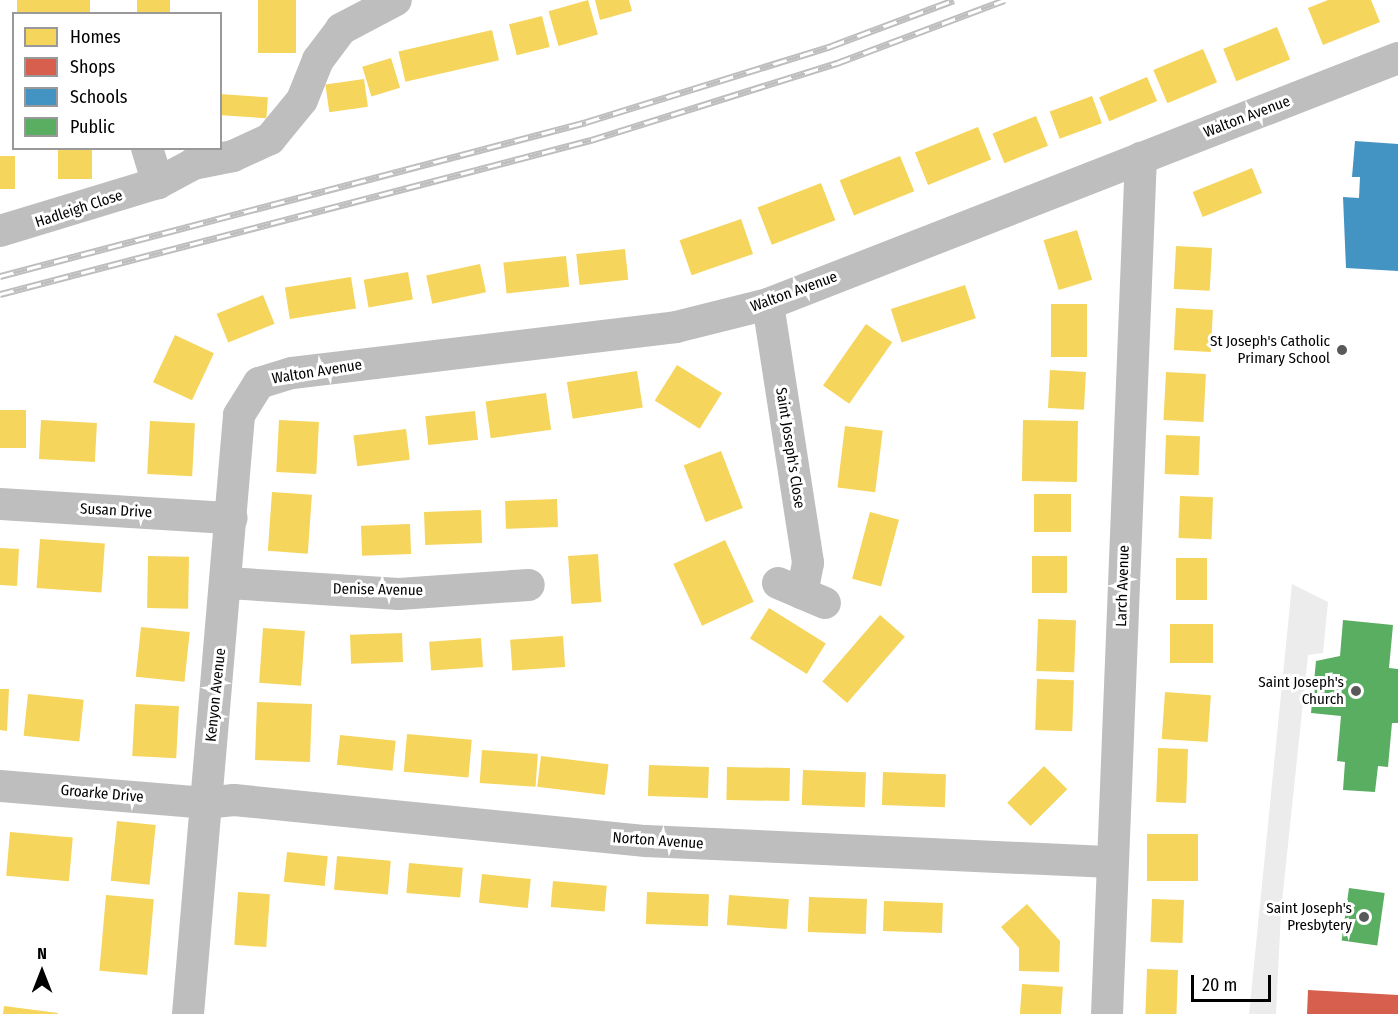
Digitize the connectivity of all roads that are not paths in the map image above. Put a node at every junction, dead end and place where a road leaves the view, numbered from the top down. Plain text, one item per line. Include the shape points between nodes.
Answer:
1 (396, 0) edge
2 (1398, 58) edge
3 (148, 150) edge
4 (1141, 158) junction
5 (158, 183) junction
6 (0, 231) edge
7 (768, 304) junction
8 (259, 383) joint
9 (0, 504) edge
10 (232, 518) junction
11 (228, 583) junction
12 (529, 587) dead end
13 (802, 593) dead end
14 (0, 786) edge
15 (205, 803) junction
16 (1112, 862) junction
17 (188, 1014) edge
18 (1107, 1014) edge

1 - 5 street, Hadleigh Close via 341,29 318,60 302,100 270,139 233,156 193,164
2 - 4 street, Walton Avenue
3 - 5 street
4 - 7 street, Walton Avenue
4 - 16 street, Larch Avenue
5 - 6 street, Hadleigh Close
7 - 8 street, Walton Avenue via 676,327 292,373
7 - 13 street, Saint Joseph's Close via 808,563
8 - 10 street, Kenyon Avenue via 239,415
9 - 10 street, Susan Drive
10 - 11 street, Kenyon Avenue
11 - 12 street, Denise Avenue via 399,594
11 - 15 street, Kenyon Avenue
14 - 15 street, Groarke Drive
15 - 16 street, Norton Avenue via 234,800 646,841
15 - 17 street, Kenyon Avenue
16 - 18 street, Larch Avenue

